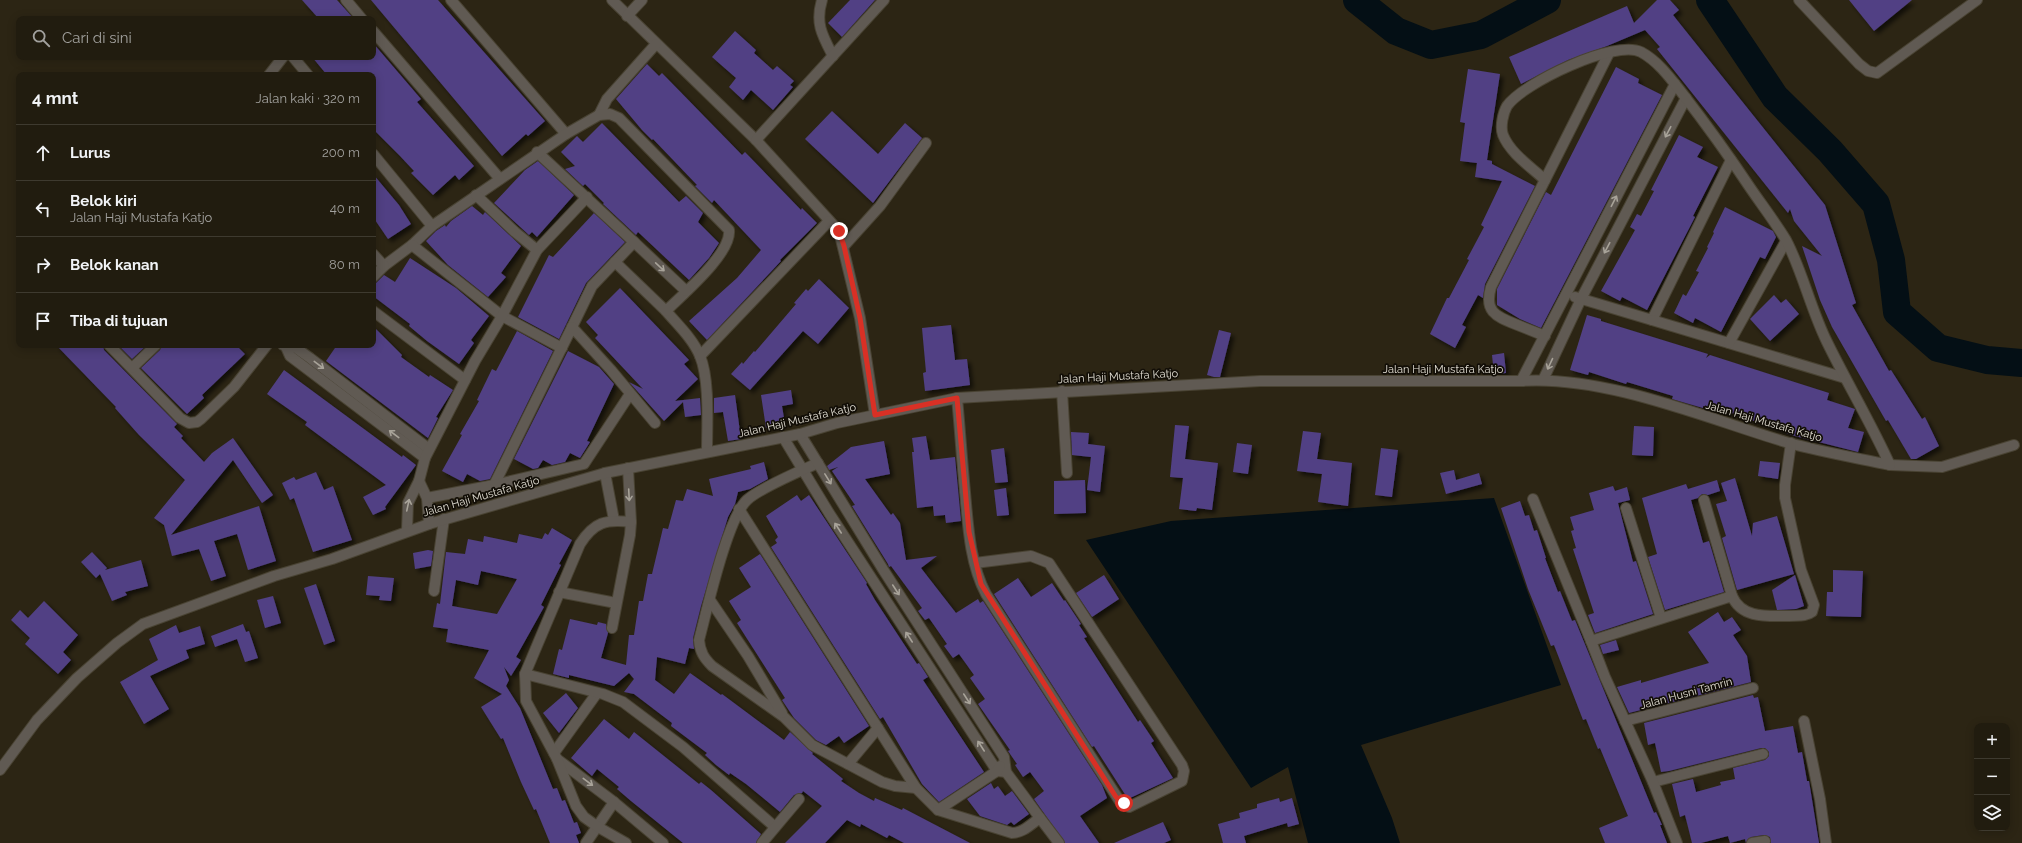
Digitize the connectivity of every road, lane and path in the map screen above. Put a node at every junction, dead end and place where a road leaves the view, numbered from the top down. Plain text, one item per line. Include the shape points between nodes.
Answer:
1 (346, 0) edge
2 (451, 0) edge
3 (612, 0) edge
4 (642, 0) edge
5 (822, 0) edge
6 (884, 0) edge
7 (1799, 0) edge
8 (1977, 0) edge
9 (359, 16) edge
10 (627, 16) junction
11 (376, 34) edge
12 (656, 44) junction
13 (1609, 53) junction
14 (833, 56) junction
15 (281, 60) edge
16 (296, 60) edge
17 (271, 72) edge
18 (306, 72) edge
19 (1675, 84) junction
20 (1686, 98) junction
21 (599, 115) junction
22 (566, 134) junction
23 (756, 140) junction
24 (926, 143) dead end
25 (537, 152) junction
26 (376, 158) edge
27 (1731, 160) junction
28 (500, 179) junction
29 (1545, 180) junction
30 (476, 195) junction
31 (587, 197) junction
32 (829, 221) junction
33 (432, 226) junction
34 (1786, 241) junction
35 (634, 242) junction
36 (412, 245) junction
37 (844, 246) junction
38 (537, 250) junction
39 (376, 257) edge
40 (615, 262) junction
41 (384, 266) junction
42 (376, 274) edge
43 (686, 291) junction
44 (1566, 294) junction
45 (1580, 299) junction
46 (666, 312) junction
47 (376, 313) edge
48 (502, 316) junction
49 (1652, 320) junction
50 (572, 328) junction
51 (1544, 336) junction
52 (1729, 343) junction
53 (112, 348) edge
54 (153, 348) edge
55 (261, 348) edge
56 (285, 348) edge
57 (562, 348) junction
58 (302, 352) edge
59 (700, 356) junction
60 (132, 368) junction
61 (1845, 378) junction
62 (465, 380) junction
63 (1544, 380) junction
64 (1521, 381) junction
65 (1062, 392) junction
66 (630, 394) junction
67 (957, 398) junction
68 (875, 415) junction
69 (655, 423) dead end
70 (800, 434) junction
71 (783, 437) junction
72 (1791, 443) junction
73 (2014, 445) dead end
74 (707, 452) junction
75 (427, 453) junction
76 (818, 463) junction
77 (1890, 465) junction
78 (628, 468) junction
79 (803, 470) junction
80 (605, 473) junction
81 (1067, 473) dead end
82 (419, 482) junction
83 (494, 485) junction
84 (427, 498) junction
85 (1533, 499) dead end
86 (1704, 500) dead end
87 (1626, 508) dead end
88 (739, 509) junction
89 (444, 519) junction
90 (614, 520) junction
91 (631, 522) junction
92 (429, 524) junction
93 (407, 531) junction
94 (975, 563) junction
95 (434, 591) dead end
96 (559, 592) junction
97 (1732, 596) junction
98 (710, 600) junction
99 (616, 603) junction
100 (1661, 618) junction
101 (612, 628) dead end
102 (1591, 641) junction
103 (525, 674) junction
104 (1753, 688) dead end
105 (598, 693) junction
106 (784, 717) junction
107 (1625, 721) junction
108 (1804, 721) dead end
109 (878, 728) junction
110 (1763, 754) dead end
111 (556, 756) junction
112 (848, 764) junction
113 (0, 770) edge
114 (1001, 772) junction
115 (1653, 782) junction
116 (916, 788) junction
117 (799, 799) dead end
118 (614, 802) junction
119 (938, 810) junction
120 (1040, 818) junction
121 (598, 827) junction
122 (775, 827) junction
123 (1765, 841) dead end
124 (586, 843) edge
125 (626, 843) edge
126 (663, 843) edge
127 (762, 843) edge
128 (1059, 843) edge
129 (1678, 843) edge
130 (1752, 843) edge
131 (1826, 843) edge

1 - 9 street
2 - 22 street
3 - 10 street
4 - 10 street
5 - 14 street via 818,12 820,32
6 - 14 street
7 - 8 street via 1859,64 1868,71 1877,73
10 - 12 street
11 - 28 street
12 - 21 street via 607,99
12 - 23 street
13 - 19 street via 1631,49 1641,52 1654,60
13 - 29 street
13 - 29 street via 1583,59 1524,90 1507,107 1502,133 1510,147
14 - 23 street
15 - 17 street
16 - 18 street
19 - 20 street
44 -> 19 street
20 - 27 street
20 -> 45 street
21 - 22 street
21 - 43 street via 610,114 619,118 729,230 730,236 724,250
22 - 25 street
23 - 32 street
24 - 37 street via 885,200
25 - 28 street
25 - 31 street
26 - 33 street
27 - 34 street
27 - 49 street
28 - 30 street
29 - 51 street via 1491,287 1488,298 1489,305 1497,316
30 - 33 street
30 - 38 street
31 - 35 street
31 - 38 street
32 - 37 street via 839,231
32 - 59 street
33 - 36 street
34 - 52 street
34 - 61 street via 1825,339
35 - 40 street
35 -> 43 street
36 - 41 street
36 - 48 street
37 - 68 street via 860,318
38 - 48 street
39 - 41 street
40 - 46 street
40 - 50 street via 592,286
41 - 42 street
43 - 46 street
44 - 45 street
44 - 51 street
45 - 49 street
45 -> 63 street
46 - 59 street via 691,341
47 - 62 street
48 - 57 street
48 - 62 street
49 - 52 street
50 - 57 street
50 - 66 street
51 - 64 street
52 - 61 street
53 - 60 street
54 - 60 street
55 - 60 street via 234,387 201,419 193,423 180,418
56 - 58 street via 290,356
57 - 83 street
58 - 75 street
59 - 74 street via 708,403
61 - 77 street
62 - 75 street
63 - 64 street, Jalan Haji Mustafa Katjo
63 - 72 street, Jalan Haji Mustafa Katjo via 1601,388 1656,401
64 - 65 street, Jalan Haji Mustafa Katjo via 1260,381
65 - 67 street, Jalan Haji Mustafa Katjo
65 - 81 street
66 - 69 street
66 - 83 street via 586,463
67 - 68 street, Jalan Haji Mustafa Katjo
67 - 94 street via 969,532
68 - 70 street, Jalan Haji Mustafa Katjo
70 - 71 street, Jalan Haji Mustafa Katjo
70 - 76 street
71 - 74 street, Jalan Haji Mustafa Katjo
71 - 79 street
72 - 77 street, Jalan Haji Mustafa Katjo
72 - 97 street via 1785,498 1801,570 1814,608 1806,615 1762,616 1740,608
73 - 77 street, Jalan Haji Mustafa Katjo via 1942,467
74 - 78 street, Jalan Haji Mustafa Katjo
75 - 82 street
76 - 79 street
76 -> 114 street via 1004,757
78 - 80 street, Jalan Haji Mustafa Katjo
78 -> 91 street
79 - 88 street via 748,499
114 -> 79 street
80 - 89 street, Jalan Haji Mustafa Katjo
80 - 90 street
82 - 84 street
93 -> 82 street via 408,503
83 - 84 street
84 - 92 street
85 - 102 street
86 - 97 street
87 - 100 street
88 - 98 street
88 - 109 street
89 - 92 street, Jalan Haji Mustafa Katjo
89 - 95 street
90 - 91 street
90 - 96 street via 604,522 586,534
91 - 99 street
92 - 93 street, Jalan Haji Mustafa Katjo
93 - 113 street, Jalan Haji Mustafa Katjo via 143,624 77,678 37,720
94 - 94 street via 986,594 1119,800 1129,807 1182,781 1182,765 1049,563 1031,556
96 - 99 street
96 - 103 street
97 - 100 street
98 - 106 street via 748,656
98 - 106 street via 698,640 704,657 725,676
99 - 101 street
100 - 102 street
102 - 107 street
103 - 105 street
103 - 111 street via 526,701
104 - 107 street, Jalan Husni Tamrin
105 - 111 street
105 - 122 street via 623,702 683,747
106 - 112 street via 812,745
107 - 115 street
108 - 131 street via 1820,798
109 - 112 street
109 - 116 street
110 - 115 street
111 -> 118 street
111 - 121 street via 576,806 584,817
112 - 116 street via 882,782
114 - 119 street
114 - 120 street
115 - 129 street
116 - 119 street
117 - 122 street
118 - 121 street
118 - 126 street
119 - 120 street via 1012,833 1024,830
120 - 128 street
121 - 124 street
121 - 125 street
122 - 127 street
123 - 130 street

